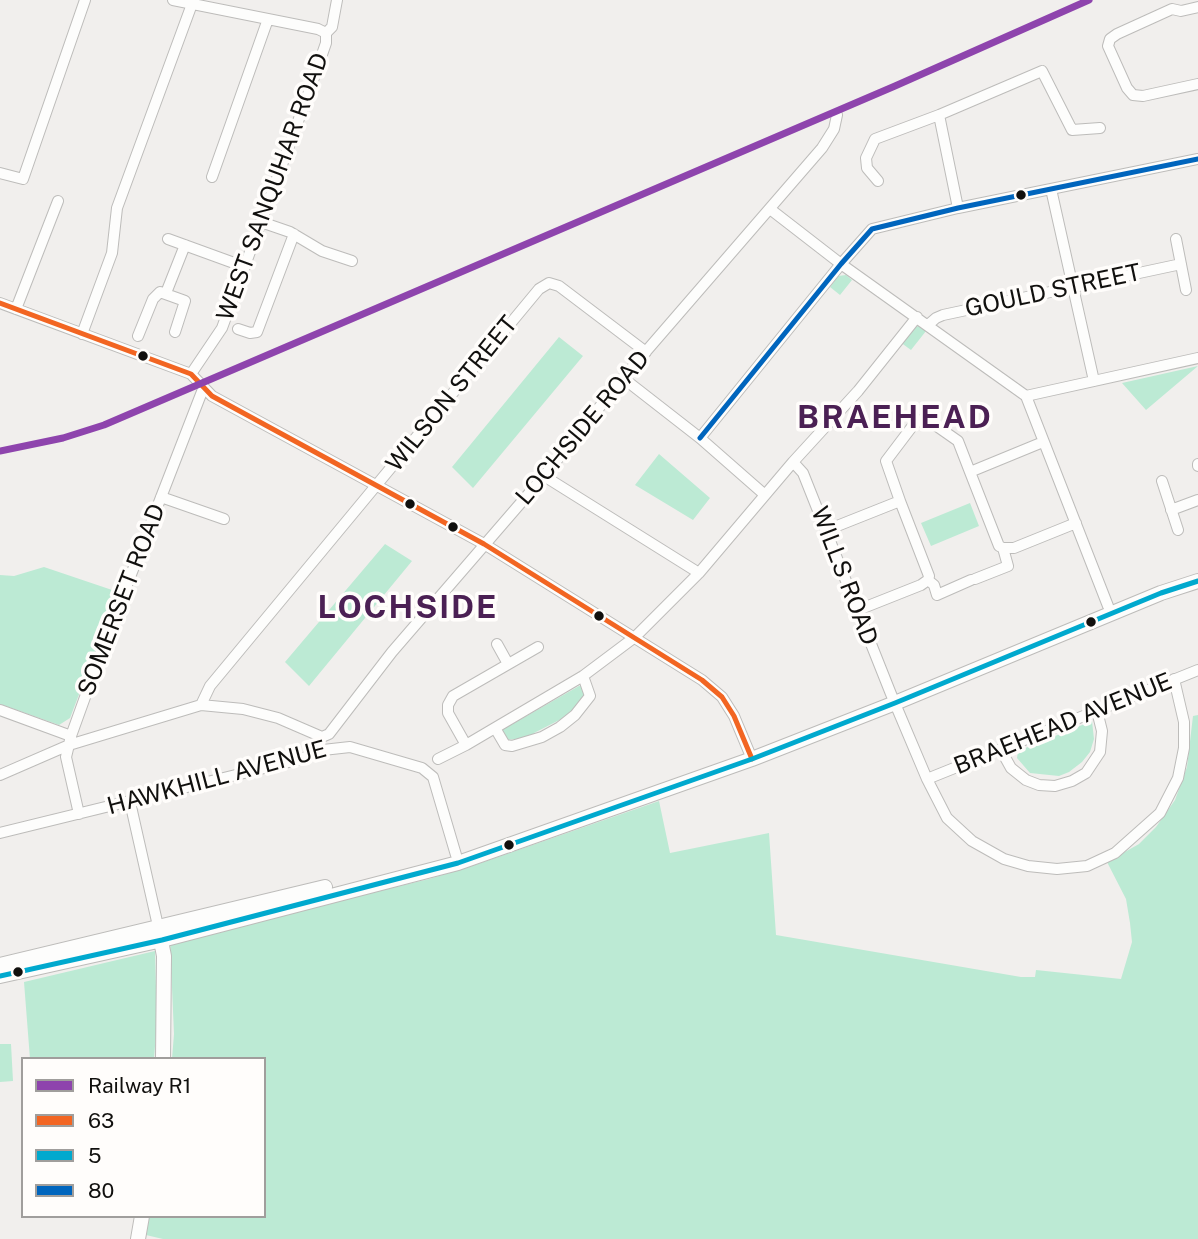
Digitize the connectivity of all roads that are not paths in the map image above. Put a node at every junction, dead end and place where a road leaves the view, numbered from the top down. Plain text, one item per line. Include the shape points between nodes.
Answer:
1 (85, 0) edge
2 (174, 0) edge
3 (337, 0) edge
4 (192, 4) junction
5 (1198, 7) edge
6 (268, 19) junction
7 (326, 33) junction
8 (1198, 84) edge
9 (838, 115) dead end
10 (939, 115) junction
11 (1100, 128) dead end
12 (1198, 159) edge
13 (0, 173) edge
14 (212, 177) dead end
15 (877, 181) dead end
16 (1051, 189) junction
17 (58, 201) dead end
18 (958, 208) junction
19 (770, 209) junction
20 (261, 222) junction
21 (295, 234) junction
22 (168, 239) dead end
23 (1176, 239) dead end
24 (184, 245) junction
25 (352, 261) dead end
26 (841, 264) junction
27 (1181, 264) junction
28 (245, 267) junction
29 (1073, 287) junction
30 (1186, 290) dead end
31 (166, 293) junction
32 (0, 303) edge
33 (16, 309) junction
34 (917, 317) junction
35 (928, 326) junction
36 (238, 329) dead end
37 (175, 332) dead end
38 (82, 334) junction
39 (138, 336) dead end
40 (646, 352) junction
41 (1198, 358) edge
42 (193, 376) junction
43 (624, 378) junction
44 (1094, 382) junction
45 (203, 389) junction
46 (1026, 396) junction
47 (700, 438) junction
48 (1043, 442) junction
49 (793, 462) junction
50 (970, 472) junction
51 (544, 476) junction
52 (1162, 481) dead end
53 (376, 487) junction
54 (765, 495) junction
55 (162, 497) junction
56 (1198, 500) edge
57 (900, 501) junction
58 (1171, 510) junction
59 (224, 519) dead end
60 (1076, 523) junction
61 (827, 530) junction
62 (1178, 530) dead end
63 (484, 544) junction
64 (1003, 548) junction
65 (1198, 572) edge
66 (699, 573) junction
67 (928, 580) junction
68 (1198, 581) edge
69 (1108, 606) junction
70 (858, 610) junction
71 (635, 637) junction
72 (497, 644) dead end
73 (538, 647) dead end
74 (507, 663) junction
75 (1198, 670) edge
76 (583, 676) junction
77 (1174, 679) junction
78 (893, 699) junction
79 (201, 705) junction
80 (0, 710) edge
81 (1097, 711) junction
82 (495, 728) junction
83 (70, 740) junction
84 (466, 745) junction
85 (1001, 750) junction
86 (751, 755) junction
87 (438, 759) dead end
88 (0, 775) edge
89 (927, 779) junction
90 (130, 802) junction
91 (79, 814) junction
92 (0, 832) edge
93 (456, 855) junction
94 (160, 933) junction
95 (0, 965) edge
96 (0, 976) edge
97 (163, 1057) edge
98 (142, 1218) edge
99 (138, 1239) edge

1 - 13 street via 23,179
2 - 4 street
3 - 7 street, WEST SANQUHAR ROAD via 332,27
4 - 6 street
4 - 38 street via 117,208 112,253
5 - 8 street via 1172,9 1116,34 1108,46 1133,95
6 - 7 street
6 - 14 street
7 - 20 street, WEST SANQUHAR ROAD
9 - 19 street, LOCHSIDE ROAD via 822,148
10 - 11 street via 1042,71 1072,131
10 - 15 street via 875,139 866,158
10 - 18 street
12 - 16 street
16 - 18 street
16 - 29 street
17 - 33 street
18 - 26 street via 872,229
19 - 26 street
19 - 40 street, LOCHSIDE ROAD
20 - 21 street
20 - 28 street, WEST SANQUHAR ROAD
21 - 25 street via 322,251
21 - 36 street via 257,332
22 - 24 street
23 - 27 street
24 - 28 street
24 - 31 street
26 - 34 street
26 - 47 street
27 - 29 street, GOULD STREET
27 - 30 street
28 - 42 street, WEST SANQUHAR ROAD via 222,328
29 - 35 street, GOULD STREET via 943,315
29 - 44 street
31 - 37 street via 184,301 185,318
31 - 39 street via 155,295 142,314
32 - 33 street
33 - 38 street
34 - 35 street
34 - 49 street
35 - 46 street
38 - 42 street
40 - 43 street, LOCHSIDE ROAD
40 - 53 street, WILSON STREET via 549,283 539,289
41 - 44 street
42 - 45 street
43 - 47 street
43 - 51 street, LOCHSIDE ROAD
44 - 46 street
45 - 53 street
45 - 55 street, SOMERSET ROAD
46 - 48 street
47 - 54 street
48 - 50 street
48 - 60 street
49 - 54 street
49 - 61 street, WILLS ROAD via 803,472
50 - 57 street via 958,441 921,420 886,461
50 - 64 street
51 - 63 street, LOCHSIDE ROAD
51 - 66 street
52 - 58 street
53 - 63 street
53 - 79 street, WILSON STREET via 210,685
54 - 66 street
55 - 59 street
55 - 83 street, SOMERSET ROAD
56 - 58 street
57 - 61 street
57 - 67 street via 928,569
58 - 62 street
60 - 64 street via 1014,548
60 - 69 street
61 - 70 street, WILLS ROAD
63 - 71 street
63 - 79 street, LOCHSIDE ROAD via 329,734 322,737 243,709
64 - 67 street via 1007,566 937,595
65 - 69 main road
66 - 71 street
67 - 70 street
68 - 78 main road
69 - 78 main road
70 - 78 street, WILLS ROAD
71 - 76 street
71 - 86 street via 722,697
72 - 74 street
73 - 74 street
74 - 84 street via 450,700 448,713
75 - 77 street, BRAEHEAD AVENUE
76 - 82 street
76 - 82 street via 590,696 560,727 512,746 505,745
77 - 81 street, BRAEHEAD AVENUE
77 - 89 street, WILLS ROAD via 1184,722 1178,778 1160,813 1115,853 1087,866 1057,869 1004,859 972,841 947,818
78 - 86 main road
78 - 89 street, WILLS ROAD
79 - 83 street
80 - 83 street
81 - 85 street, BRAEHEAD AVENUE
81 - 85 street via 1102,731 1100,752 1086,773 1072,781 1055,786 1026,780 1011,768
82 - 84 street
83 - 88 street
83 - 91 street, SOMERSET ROAD via 66,757
84 - 87 street
85 - 89 street, BRAEHEAD AVENUE
86 - 93 main road
86 - 94 main road via 458,863
90 - 91 street, HAWKHILL AVENUE
90 - 93 street, HAWKHILL AVENUE via 323,750 350,747 422,768 433,777
90 - 94 street
91 - 92 street, HAWKHILL AVENUE
93 - 94 main road
94 - 95 main road
94 - 96 main road
94 - 97 main road
98 - 99 main road

